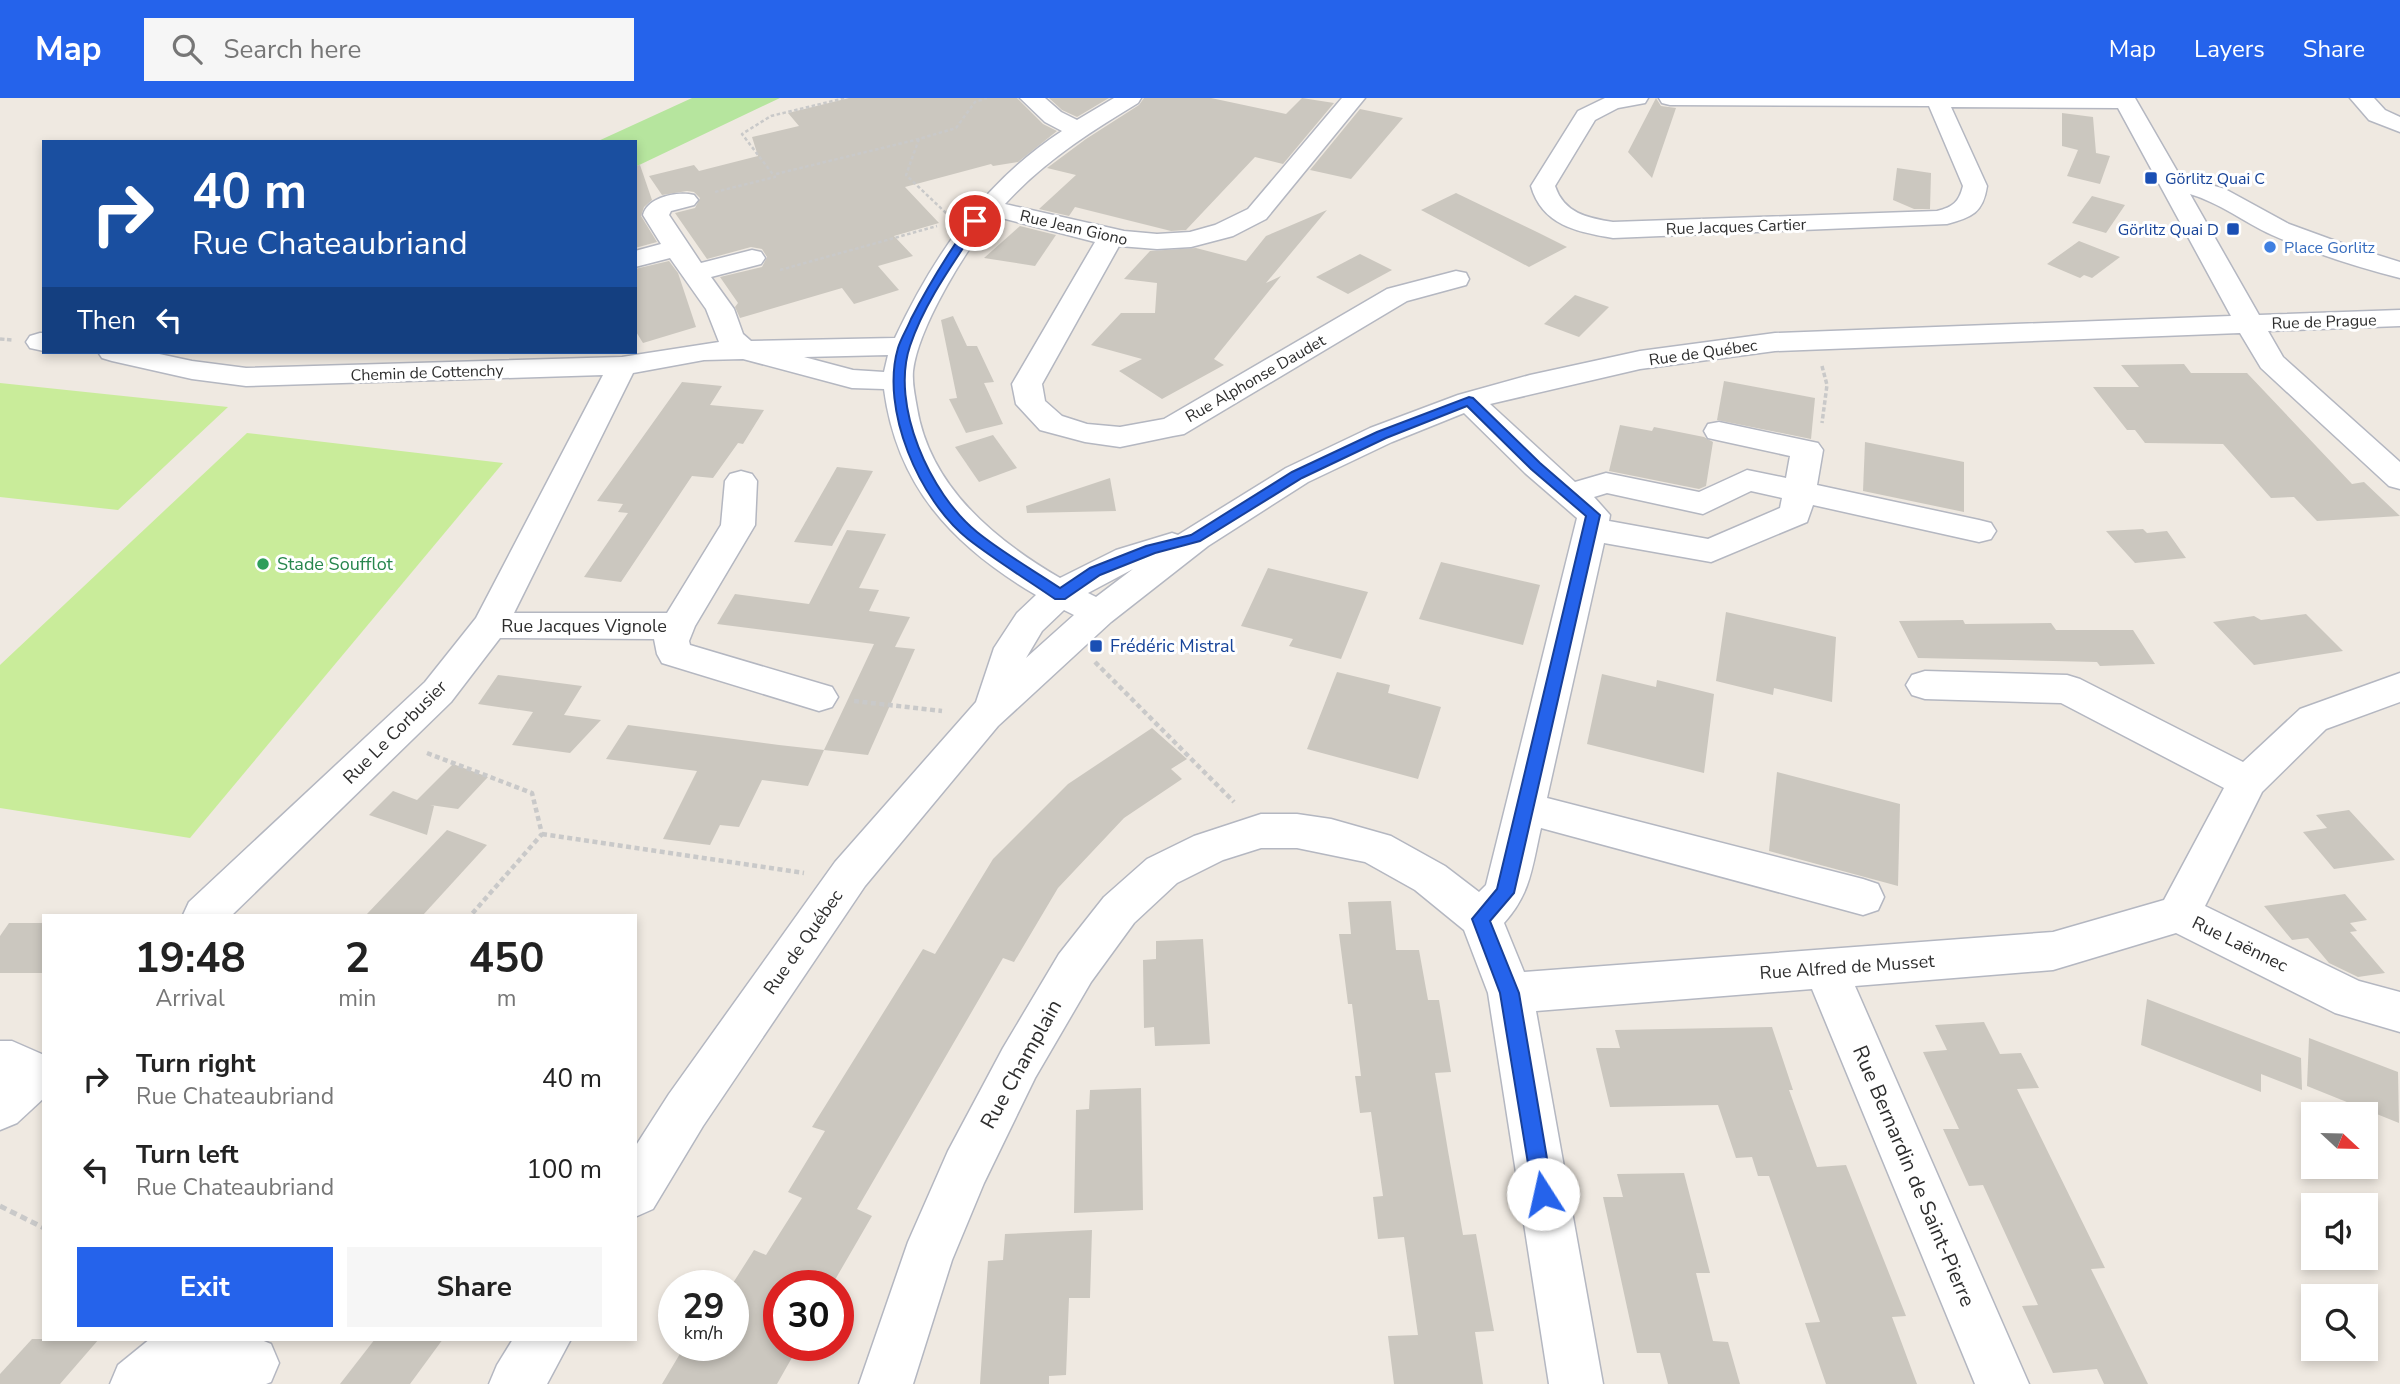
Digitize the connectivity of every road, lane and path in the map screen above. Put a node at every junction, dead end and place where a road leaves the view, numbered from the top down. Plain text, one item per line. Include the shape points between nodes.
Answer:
1 (845, 98) edge
2 (987, 98) edge
3 (1031, 98) edge
4 (1130, 98) edge
5 (1354, 98) edge
6 (1637, 98) edge
7 (1670, 98) edge
8 (2361, 98) edge
9 (2125, 99) edge
10 (1937, 100) junction
11 (2400, 125) edge
12 (1076, 129) junction
13 (919, 139) junction
14 (776, 174) junction
15 (2170, 181) junction
16 (685, 200) joint
17 (987, 207) junction
18 (959, 230) junction
19 (1110, 238) junction
20 (676, 248) junction
21 (637, 258) edge
22 (752, 258) joint
23 (2400, 270) edge
24 (695, 273) junction
25 (1456, 279) dead end
26 (2400, 318) edge
27 (2249, 323) junction
28 (1809, 341) junction
29 (904, 346) junction
30 (744, 350) junction
31 (121, 354) edge
32 (622, 366) junction
33 (897, 381) junction
34 (1469, 401) junction
35 (1719, 431) dead end
36 (1807, 450) junction
37 (2400, 479) edge
38 (741, 481) dead end
39 (1799, 491) junction
40 (1569, 494) junction
41 (1590, 529) junction
42 (1979, 531) dead end
43 (1196, 538) junction
44 (1060, 595) junction
45 (1099, 613) junction
46 (490, 625) junction
47 (677, 626) junction
48 (1067, 641) junction
49 (1925, 685) dead end
50 (2400, 687) edge
51 (819, 697) joint
52 (989, 713) junction
53 (390, 739) junction
54 (2247, 782) junction
55 (1525, 808) junction
56 (1261, 831) junction
57 (542, 834) junction
58 (850, 874) junction
59 (1863, 897) dead end
60 (205, 914) edge
61 (472, 914) edge
62 (2179, 914) junction
63 (1481, 919) junction
64 (1825, 968) junction
65 (1510, 993) junction
66 (2400, 1012) edge
67 (27, 1068) edge
68 (0, 1108) edge
69 (637, 1189) edge
70 (0, 1206) edge
71 (42, 1227) edge
72 (543, 1341) edge
73 (252, 1363) dead end
74 (137, 1384) edge
75 (516, 1384) edge
76 (886, 1384) edge
77 (1576, 1384) edge
78 (2002, 1384) edge

1 - 14 path via 771,116 743,134
2 - 13 path via 975,102 956,128
3 - 12 street
4 - 12 street
5 - 19 street, Rue Jean Giono via 1257,214 1236,227 1173,242
6 - 10 street, Rue Jacques Cartier via 1614,101 1586,116 1543,186 1545,199 1556,213 1613,230 1938,219 1959,213 1972,202 1975,186
7 - 10 street
8 - 11 street via 2377,115
9 - 10 street
9 - 15 street
12 - 17 street
13 - 14 path
13 - 18 path via 906,175
14 - 16 path
15 - 23 street via 2217,194 2280,229
15 - 27 street
16 - 20 street via 662,205 656,215
17 - 18 street
17 - 19 street, Rue Jean Giono
18 - 22 path via 780,270
18 - 29 street
19 - 25 street, Rue Alphonse Daudet via 1027,384 1031,404 1051,422 1085,433 1120,437 1173,427 1397,295
20 - 21 street
20 - 24 street
22 - 24 street
24 - 30 street via 720,309 730,337
26 - 27 street, Rue de Prague
27 - 28 street, Rue de Québec
27 - 37 street via 2271,362
28 - 34 street, Rue de Québec via 1640,360
28 - 36 path via 1827,386 1819,440
29 - 30 street, Chemin de Cottenchy
29 - 33 street
30 - 32 street, Chemin de Cottenchy via 704,351
30 - 33 street, Chemin de Cottenchy via 852,379
31 - 32 street, Chemin de Cottenchy via 246,377
32 - 46 street, Rue Le Corbusier
33 - 44 street via 915,457 941,500 970,534
34 - 40 street
34 - 43 street, Rue de Québec via 1381,435 1297,475
35 - 36 street
36 - 39 street
38 - 47 street, Rue Jacques Vignole via 738,525
39 - 40 street via 1747,480 1703,503 1606,484
39 - 41 street via 1795,514 1711,551
39 - 42 street
40 - 41 street via 1594,515
41 - 55 street
43 - 44 street, Rue de Québec via 1095,572
43 - 45 street, Rue de Québec
44 - 45 street
44 - 52 street, Rue de Québec via 1033,617 1014,643
45 - 48 street, Rue de Québec
46 - 47 street, Rue Jacques Vignole
46 - 53 street, Rue Le Corbusier via 439,692
47 - 51 street, Rue Jacques Vignole via 671,641 675,654
48 - 52 street, Rue de Québec
48 - 56 path via 1095,662
49 - 54 street via 2067,689
50 - 54 street, Rue Laënnec via 2314,719
51 - 52 path
52 - 58 street, Rue de Québec
53 - 57 path via 532,793
53 - 60 street, Rue Le Corbusier
54 - 62 street, Rue Laënnec
55 - 59 street
55 - 63 street via 1505,893
56 - 63 street, Rue Champlain via 1331,836 1376,848 1430,878
56 - 76 street, Rue Champlain via 1209,848 1162,871 1119,910 1075,968 1018,1063 965,1168 926,1260
57 - 58 path via 803,873
57 - 61 path
58 - 69 street, Rue de Québec via 686,1110
62 - 64 street, Rue Alfred de Musset via 2053,951
62 - 66 street, Rue Laënnec via 2351,999
63 - 65 street
64 - 65 street, Rue Alfred de Musset
64 - 78 street, Rue Bernardin de Saint-Pierre
65 - 77 street
67 - 68 street
70 - 71 path
72 - 75 street
73 - 74 street via 164,1360

